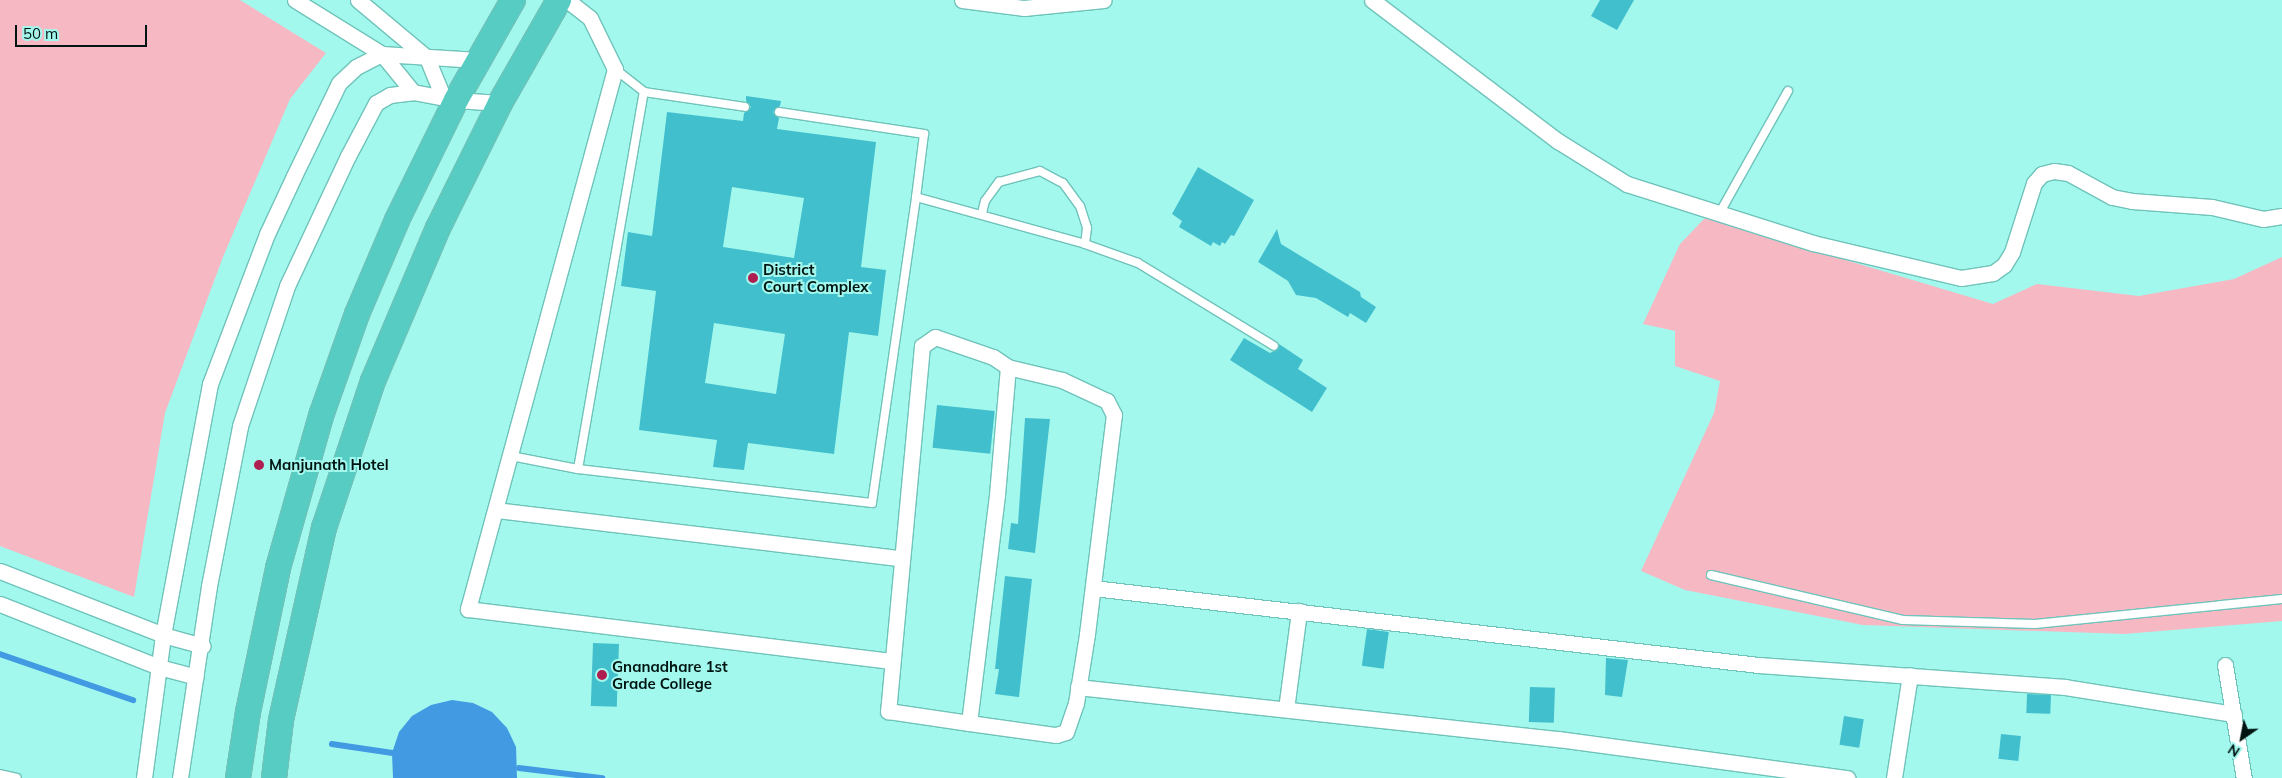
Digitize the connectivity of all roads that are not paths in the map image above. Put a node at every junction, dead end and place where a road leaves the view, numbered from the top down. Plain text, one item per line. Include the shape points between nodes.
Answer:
1 (295, 0) edge
2 (358, 0) edge
3 (513, 0) edge
4 (559, 0) edge
5 (567, 0) edge
6 (962, 0) edge
7 (1104, 0) edge
8 (1372, 0) edge
9 (1076, 1) edge
10 (382, 54) junction
11 (427, 58) junction
12 (478, 60) junction
13 (615, 69) junction
14 (1788, 91) dead end
15 (413, 92) junction
16 (644, 92) junction
17 (450, 99) junction
18 (500, 103) junction
19 (745, 107) dead end
20 (780, 112) dead end
21 (916, 197) junction
22 (982, 213) junction
23 (1719, 215) junction
24 (2282, 216) edge
25 (1086, 244) junction
26 (1274, 346) dead end
27 (1008, 367) junction
28 (511, 456) junction
29 (578, 469) junction
30 (496, 510) junction
31 (901, 558) junction
32 (0, 571) edge
33 (1711, 575) dead end
34 (1093, 588) junction
35 (2282, 599) edge
36 (0, 604) edge
37 (1299, 611) junction
38 (163, 636) junction
39 (202, 646) junction
40 (892, 661) junction
41 (2226, 665) dead end
42 (159, 666) junction
43 (1910, 675) junction
44 (196, 677) junction
45 (1078, 687) junction
46 (1286, 710) junction
47 (2234, 714) junction
48 (969, 723) junction
49 (0, 774) edge
50 (18, 778) edge
51 (144, 778) edge
52 (180, 778) edge
53 (238, 778) edge
54 (274, 778) edge
55 (1847, 778) edge
56 (1894, 778) edge
57 (2244, 778) edge

1 - 10 street
2 - 11 street
3 - 12 highway
4 - 18 highway
5 - 13 street via 590,18
6 - 9 street via 1024,8
7 - 9 street
8 - 23 street via 1558,141 1626,184
10 - 11 street
10 - 15 street
10 - 38 street via 356,67 339,83 266,234 210,384
11 - 12 street
11 - 17 street
12 - 17 highway
13 - 16 lane
13 - 28 street
14 - 23 lane
15 - 17 street
15 - 39 street via 390,95 376,103 288,286 240,426 209,586
16 - 19 lane
16 - 29 lane
17 - 18 street
17 - 53 highway via 360,305 322,413 278,568 248,712
18 - 54 highway via 438,228 370,391 324,528 281,720
20 - 21 lane via 924,134
21 - 22 lane
21 - 29 lane via 872,503
22 - 25 lane
22 - 25 lane via 985,201 999,182 1040,171 1063,183 1080,206 1087,228
23 - 24 street via 1813,243 1962,278 1993,273 2004,265 2034,183 2042,174 2054,171 2068,173 2112,197 2132,201 2212,207 2262,219
25 - 26 lane via 1138,263
27 - 31 street via 993,357 936,337 922,346
27 - 34 street via 1062,380 1107,401 1114,415
27 - 48 street via 997,495
28 - 29 lane
28 - 30 street
30 - 31 street
30 - 40 street via 468,609
31 - 40 street
32 - 38 street
33 - 35 lane via 1903,620 2035,624
34 - 37 street
34 - 45 street
36 - 42 street
37 - 43 street via 1759,665
37 - 46 street
38 - 39 street
38 - 42 street
39 - 44 street
40 - 48 street via 888,711
41 - 47 street
42 - 44 street
42 - 51 street
43 - 47 street via 2065,686
43 - 56 street
44 - 52 street
45 - 46 street
45 - 48 street via 1066,732 1056,735
46 - 55 street via 1558,739
47 - 57 street
49 - 50 lane

